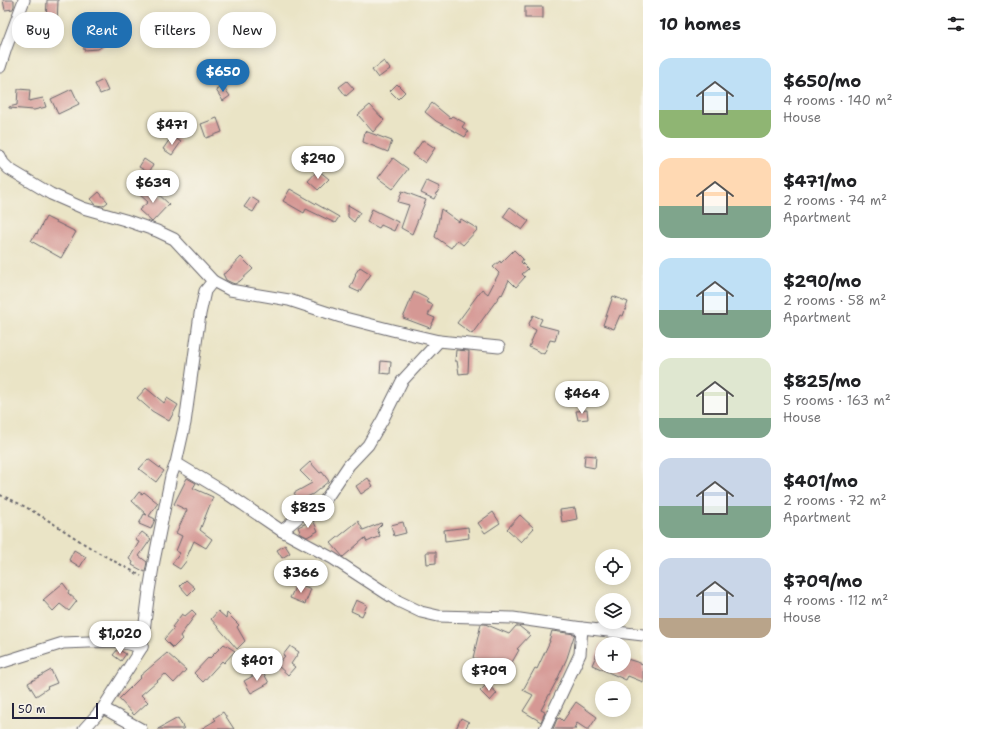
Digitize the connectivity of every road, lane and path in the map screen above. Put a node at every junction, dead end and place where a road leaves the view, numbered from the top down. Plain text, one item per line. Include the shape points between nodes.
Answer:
1 (24, 0) edge
2 (0, 67) edge
3 (0, 156) edge
4 (213, 281) junction
5 (439, 340) junction
6 (499, 347) dead end
7 (176, 463) junction
8 (0, 495) edge
9 (282, 531) junction
10 (151, 582) junction
11 (582, 628) junction
12 (643, 635) edge
13 (142, 647) junction
14 (0, 663) edge
15 (103, 708) junction
16 (84, 729) edge
17 (141, 729) edge
18 (545, 729) edge

1 - 2 street
3 - 4 street via 9,169 51,194 83,208 125,220 174,239
4 - 5 street via 230,290 289,300 341,317
4 - 7 street via 205,291 200,314 185,423
5 - 6 street
5 - 9 street via 402,381 368,445 349,465 322,504 308,509
7 - 9 street
7 - 10 street via 171,476
8 - 10 path via 58,526
9 - 11 street via 428,615 513,618
10 - 13 street
11 - 12 street
11 - 18 street via 580,654
13 - 14 street via 114,641 63,643
13 - 15 street
15 - 16 street
15 - 17 street

